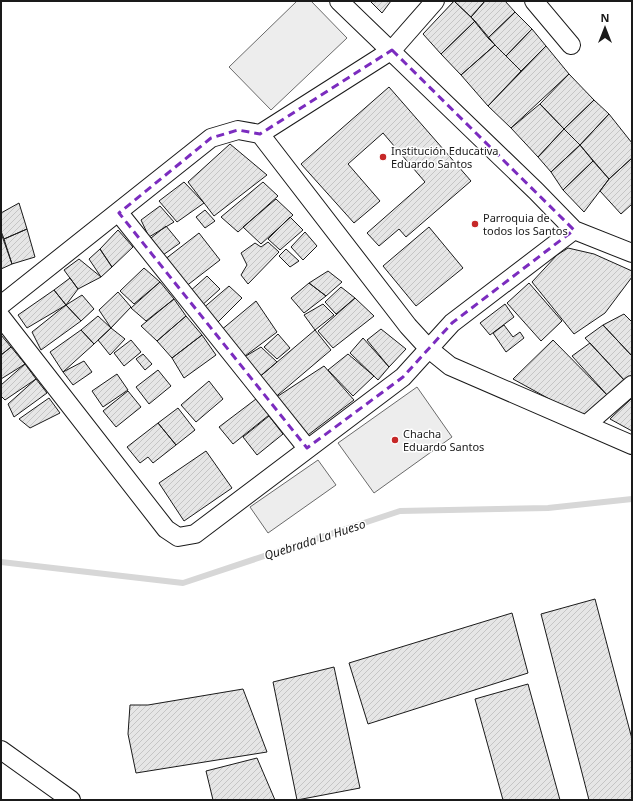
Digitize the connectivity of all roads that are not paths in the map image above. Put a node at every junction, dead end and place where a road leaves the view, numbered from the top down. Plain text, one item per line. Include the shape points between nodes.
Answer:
1 (339, 1) edge
2 (435, 1) edge
3 (534, 1) edge
4 (571, 45) dead end
5 (392, 50) junction
6 (260, 134) junction
7 (118, 213) junction
8 (574, 230) junction
9 (632, 253) edge
10 (1, 305) edge
11 (1, 317) edge
12 (429, 350) junction
13 (632, 385) edge
14 (586, 425) junction
15 (632, 445) edge
16 (307, 448) junction
17 (1, 750) edge
18 (71, 800) edge

1 - 5 street
2 - 5 street
3 - 4 street
5 - 6 street
5 - 8 street
6 - 7 street via 238,130 211,138
6 - 12 street
7 - 10 street
7 - 16 street
8 - 9 street
8 - 12 street via 452,323
11 - 16 street via 166,529 178,537 194,534
12 - 14 street via 450,366
12 - 16 street via 403,377
13 - 14 street
14 - 15 street
17 - 18 street

